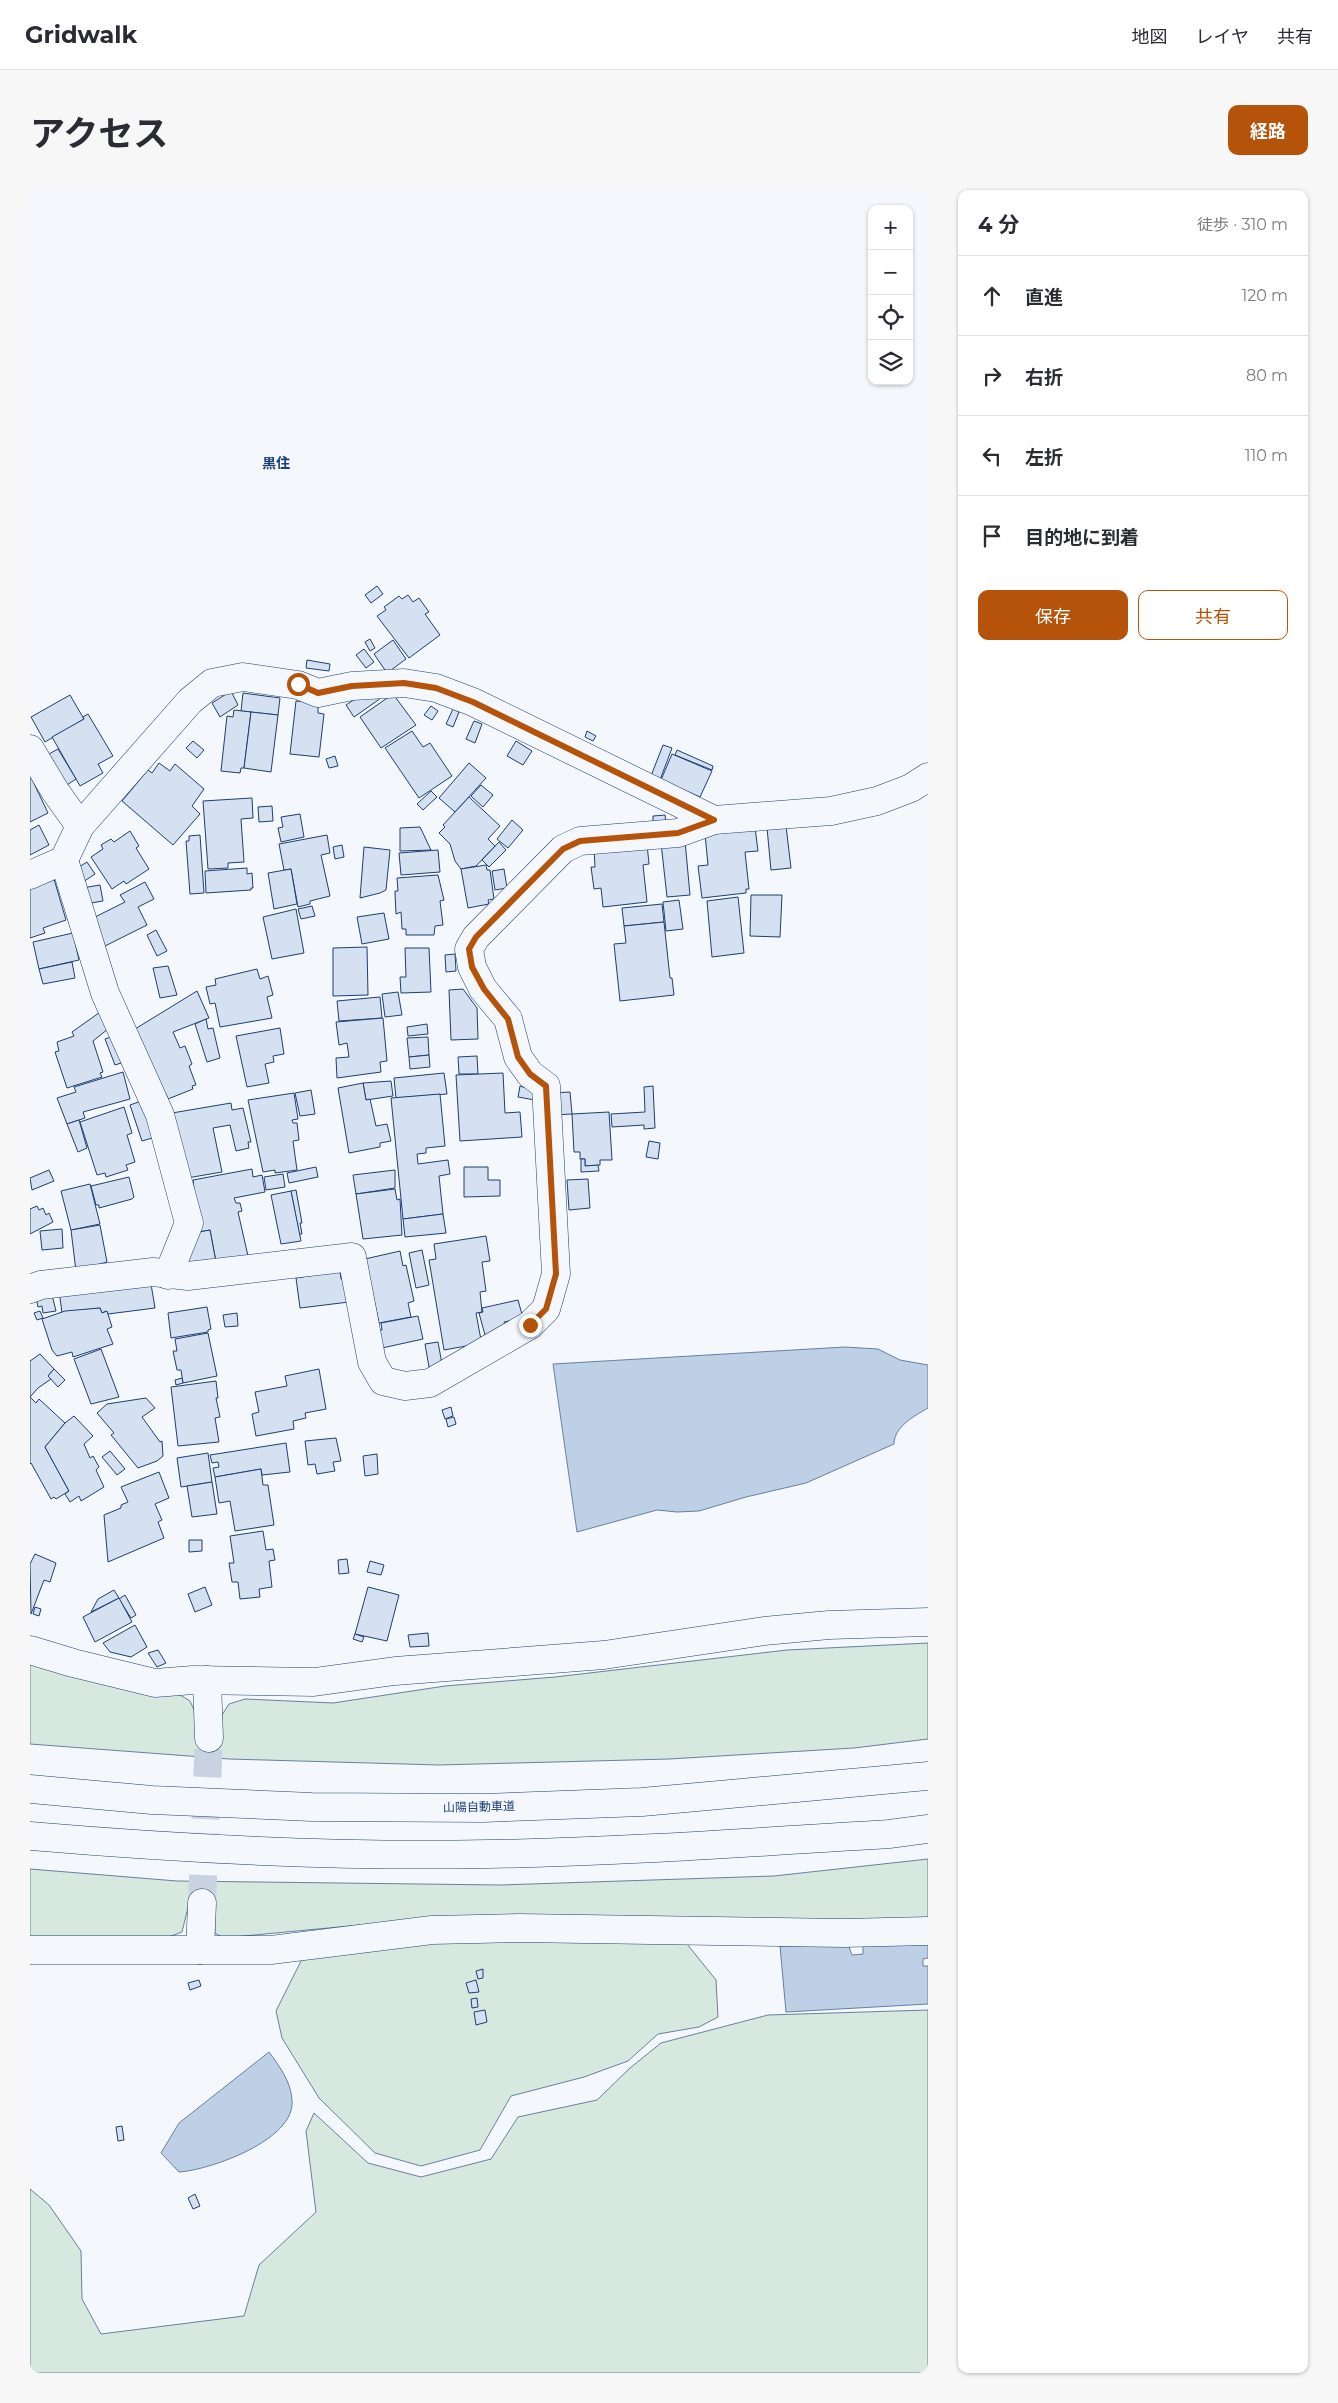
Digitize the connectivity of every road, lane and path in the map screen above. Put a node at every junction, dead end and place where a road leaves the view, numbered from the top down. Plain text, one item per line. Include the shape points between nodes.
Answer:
1 (30, 749) edge
2 (928, 777) edge
3 (714, 820) junction
4 (80, 826) junction
5 (64, 860) junction
6 (30, 875) edge
7 (168, 1275) junction
8 (30, 1289) edge
9 (928, 1622) edge
10 (30, 1650) edge
11 (207, 1680) junction
12 (209, 1738) tunnel mouth
13 (928, 1776) edge
14 (30, 1789) edge
15 (928, 1829) edge
16 (30, 1836) edge
17 (202, 1903) tunnel mouth
18 (928, 1931) edge
19 (30, 1950) edge
20 (200, 1950) junction

1 - 4 main road
2 - 3 main road via 911,788 878,801 830,811
3 - 4 main road via 473,702 436,688 404,683 352,686 318,693 298,684 243,677 212,684 190,701
3 - 7 main road via 678,833 580,841 563,849 476,937 469,949 472,967 484,989 508,1019 518,1057 530,1074 546,1086 556,1274 546,1309 530,1325 430,1383 405,1386 383,1381 372,1362 352,1257 188,1276
4 - 5 main road
5 - 6 main road
5 - 7 main road via 105,993 160,1115 189,1223
7 - 8 main road via 153,1272 40,1285
9 - 11 main road via 764,1631 604,1655 395,1671 314,1682
10 - 11 main road via 155,1683
11 - 12 main road
13 - 14 main road, 山陽自動車道 via 642,1802 483,1808 312,1808 152,1800
15 - 16 main road via 651,1848 487,1854 148,1846
17 - 20 main road
18 - 20 main road via 844,1933 519,1928 359,1938 271,1950
19 - 20 main road

